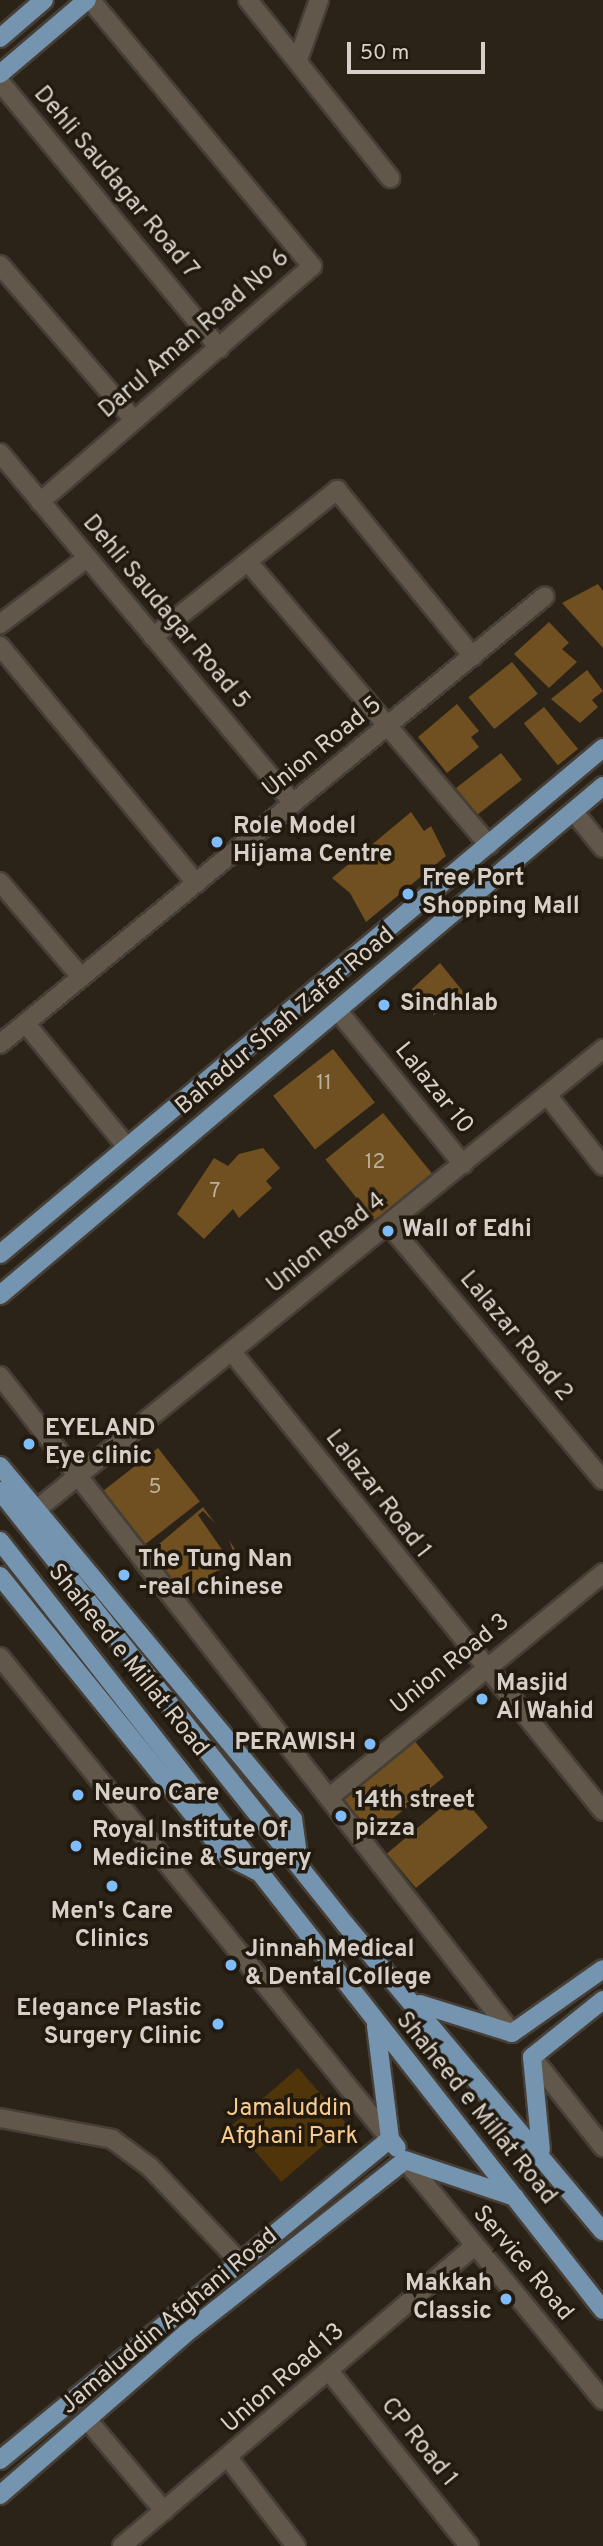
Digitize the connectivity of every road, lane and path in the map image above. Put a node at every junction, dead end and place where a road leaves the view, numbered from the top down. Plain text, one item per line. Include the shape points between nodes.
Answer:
1 (44, 0) edge
2 (88, 0) edge
3 (248, 0) edge
4 (319, 0) edge
5 (0, 37) edge
6 (298, 61) junction
7 (0, 74) edge
8 (0, 82) edge
9 (390, 178) dead end
10 (0, 265) edge
11 (219, 348) junction
12 (134, 421) junction
13 (0, 453) edge
14 (40, 502) junction
15 (87, 558) junction
16 (248, 562) junction
17 (545, 596) dead end
18 (0, 624) edge
19 (153, 637) junction
20 (0, 646) edge
21 (473, 657) junction
22 (385, 729) junction
23 (603, 748) edge
24 (603, 786) edge
25 (293, 804) junction
26 (574, 812) junction
27 (489, 845) junction
28 (603, 848) edge
29 (0, 882) edge
30 (196, 883) junction
31 (80, 977) junction
32 (338, 1011) junction
33 (26, 1024) junction
34 (0, 1044) edge
35 (603, 1049) edge
36 (547, 1095) junction
37 (127, 1147) junction
38 (463, 1164) junction
39 (603, 1166) edge
40 (389, 1225) junction
41 (0, 1254) edge
42 (0, 1295) edge
43 (232, 1352) junction
44 (0, 1376) edge
45 (0, 1466) edge
46 (83, 1478) junction
47 (603, 1480) edge
48 (0, 1491) edge
49 (36, 1510) junction
50 (0, 1541) edge
51 (603, 1573) edge
52 (0, 1576) edge
53 (2, 1664) edge
54 (483, 1669) junction
55 (331, 1796) junction
56 (603, 1811) edge
57 (299, 1859) junction
58 (268, 1877) junction
59 (603, 1969) edge
60 (583, 1985) junction
61 (601, 2001) edge
62 (417, 2002) junction
63 (375, 2024) junction
64 (512, 2033) junction
65 (532, 2057) junction
66 (0, 2118) edge
67 (390, 2139) junction
68 (603, 2147) edge
69 (543, 2156) junction
70 (405, 2160) junction
71 (515, 2197) junction
72 (603, 2231) edge
73 (475, 2246) junction
74 (239, 2261) junction
75 (603, 2310) edge
76 (329, 2371) junction
77 (603, 2400) edge
78 (90, 2423) junction
79 (229, 2459) junction
80 (0, 2460) edge
81 (0, 2495) edge
82 (164, 2511) junction
83 (133, 2543) edge
84 (296, 2546) edge
85 (469, 2546) edge

1 - 5 main road
2 - 7 main road
2 - 11 street, Darul Aman Road No 6 via 312,266
3 - 6 street
4 - 6 street
6 - 9 street
8 - 11 street, Dehli Saudagar Road 7
10 - 12 street
11 - 12 street, Darul Aman Road No 6
12 - 14 street, Darul Aman Road No 6
13 - 14 street, Dehli Saudagar Road 5
14 - 15 street, Dehli Saudagar Road 5
15 - 18 street
15 - 19 street, Dehli Saudagar Road 5
16 - 19 street
16 - 21 street via 337,490
16 - 22 street
17 - 21 street, Union Road 5
19 - 25 street, Dehli Saudagar Road 5
20 - 30 street
21 - 22 street, Union Road 5
22 - 25 street, Union Road 5
22 - 27 street
23 - 27 main road, Bahadur Shah Zafar Road
24 - 26 main road, Bahadur Shah Zafar Road
25 - 30 street, Union Road 5
26 - 28 street
26 - 32 main road, Bahadur Shah Zafar Road
27 - 37 main road, Bahadur Shah Zafar Road
29 - 31 street
30 - 31 street, Union Road 5
31 - 33 street, Union Road 5
32 - 38 street, Lalazar 10
32 - 42 main road, Bahadur Shah Zafar Road
33 - 34 street, Union Road 5
33 - 37 street
35 - 36 street, Union Road 4
36 - 38 street, Union Road 4
36 - 39 street
37 - 41 main road, Bahadur Shah Zafar Road
38 - 40 street, Union Road 4
40 - 43 street, Union Road 4
40 - 47 street, Lalazar Road 2
43 - 46 street, Union Road 4
43 - 54 street, Lalazar Road 1
44 - 46 street
45 - 49 main road
46 - 49 street, Union Road 4
46 - 55 street
48 - 57 main road, Shaheed e Millat Road
49 - 57 main road via 293,1819
50 - 58 main road, Shaheed e Millat Road
51 - 54 street, Union Road 3
52 - 58 main road via 226,1856
53 - 67 street
54 - 55 street, Union Road 3
54 - 56 street, Lalazar Road 1
55 - 64 street
57 - 62 main road, Shaheed e Millat Road via 345,1924
58 - 63 main road, Shaheed e Millat Road
59 - 60 main road
60 - 61 main road
60 - 64 main road
61 - 65 main road
62 - 64 main road via 466,2024
62 - 69 main road, Shaheed e Millat Road
63 - 67 main road
63 - 71 main road, Shaheed e Millat Road
64 - 65 main road
65 - 68 street
65 - 69 main road via 531,2101
66 - 74 street via 112,2139 150,2167
67 - 70 main road
67 - 74 main road, Jamaluddin Afghani Road
69 - 72 main road, Shaheed e Millat Road
70 - 71 main road
70 - 73 street, Service Road
70 - 78 main road, Jamaluddin Afghani Road via 185,2334
71 - 75 main road, Shaheed e Millat Road
73 - 76 street, Union Road 13
73 - 77 street, Service Road
74 - 80 main road, Jamaluddin Afghani Road
76 - 79 street, Union Road 13
76 - 85 street, CP Road 1
78 - 81 main road, Jamaluddin Afghani Road
78 - 82 street
79 - 82 street, Union Road 13
79 - 84 street
82 - 83 street, Union Road 13

